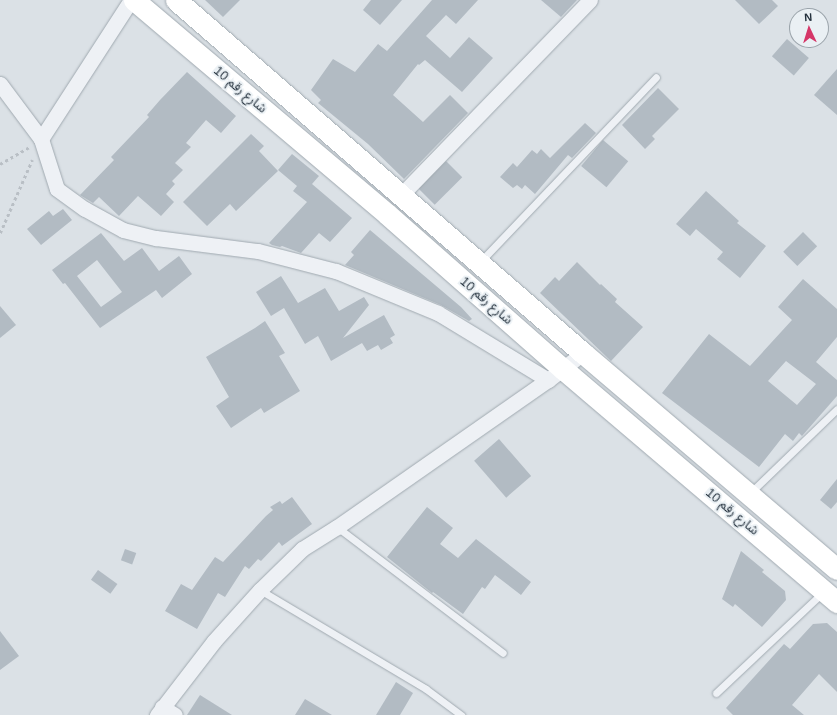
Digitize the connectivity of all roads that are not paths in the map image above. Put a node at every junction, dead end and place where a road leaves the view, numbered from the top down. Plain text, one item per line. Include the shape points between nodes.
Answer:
1 (130, 0) edge
2 (134, 0) edge
3 (176, 0) edge
4 (590, 0) edge
5 (656, 77) dead end
6 (0, 84) edge
7 (42, 140) junction
8 (402, 194) junction
9 (480, 262) junction
10 (583, 353) junction
11 (555, 375) junction
12 (837, 409) edge
13 (748, 495) junction
14 (337, 527) junction
15 (837, 570) edge
16 (260, 590) junction
17 (831, 596) edge
18 (503, 653) dead end
19 (716, 693) dead end
20 (165, 712) edge
21 (461, 715) edge

1 - 7 street
2 - 11 main road, شارع رقم 10 via 387,214
3 - 8 main road, شارع رقم 10
4 - 8 street
5 - 9 lane
6 - 7 street
7 - 11 street via 57,190 123,230 156,238 258,251 336,271 438,313
8 - 9 main road, شارع رقم 10
9 - 10 main road, شارع رقم 10
10 - 11 street
10 - 13 main road, شارع رقم 10
11 - 14 street
11 - 17 main road, شارع رقم 10
12 - 13 lane
13 - 15 main road, شارع رقم 10
14 - 16 street via 302,549
14 - 18 lane
16 - 20 street via 214,641
16 - 21 lane via 426,689
17 - 19 lane

